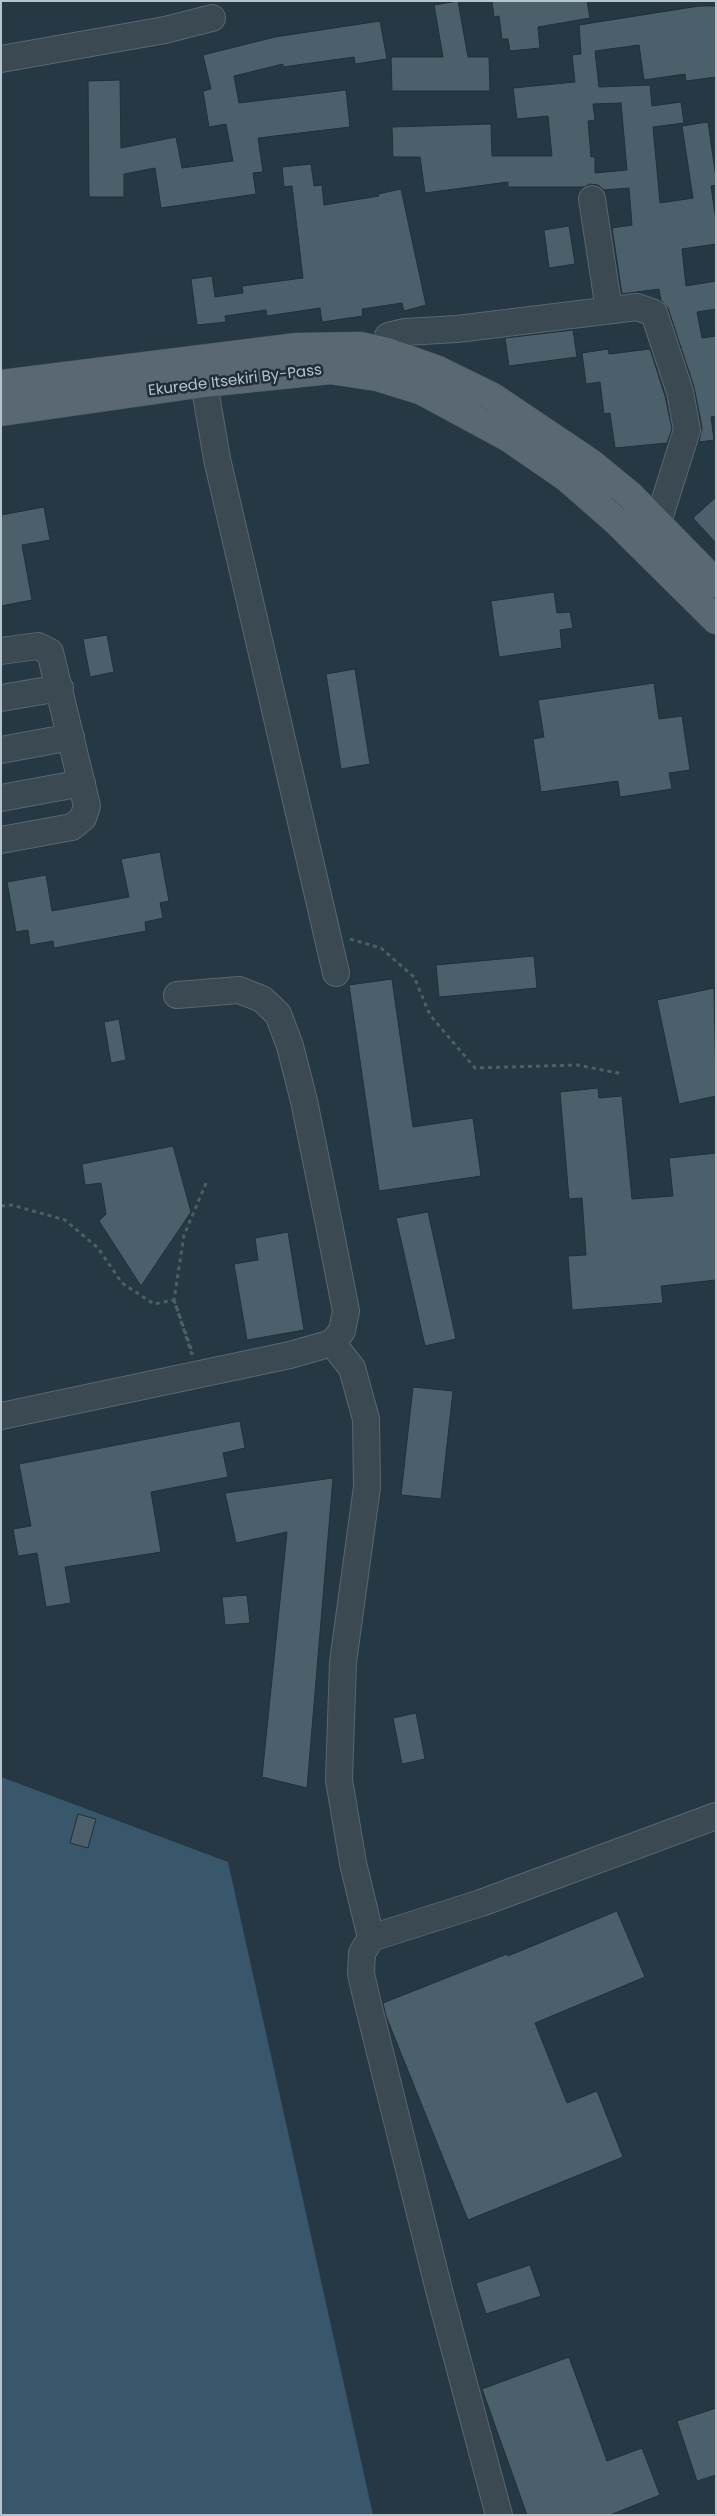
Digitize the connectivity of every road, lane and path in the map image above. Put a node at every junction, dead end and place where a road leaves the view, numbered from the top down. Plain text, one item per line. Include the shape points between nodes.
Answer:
1 (212, 18) dead end
2 (1, 59) edge
3 (592, 199) dead end
4 (609, 310) junction
5 (387, 352) junction
6 (204, 383) junction
7 (1, 384) edge
8 (1, 412) edge
9 (658, 522) junction
10 (716, 583) edge
11 (716, 620) edge
12 (1, 651) edge
13 (60, 688) junction
14 (1, 698) edge
15 (71, 737) junction
16 (1, 750) edge
17 (82, 783) junction
18 (1, 798) edge
19 (1, 840) edge
20 (327, 933) junction
21 (336, 974) dead end
22 (177, 995) dead end
23 (623, 1074) dead end
24 (207, 1181) dead end
25 (1, 1206) edge
26 (174, 1300) junction
27 (332, 1343) junction
28 (198, 1374) junction
29 (1, 1416) edge
30 (716, 1816) edge
31 (371, 1938) junction
32 (499, 2515) edge

1 - 2 street via 165,30
3 - 4 street
4 - 5 street via 457,329 405,332 388,336
4 - 9 street via 637,307 654,313 680,392 687,430
5 - 7 main road, Ekurede Itsekiri By-Pass via 360,346 297,347
5 - 9 main road, Ekurede Itsekiri By-Pass via 438,370 493,397 591,463
6 - 8 main road, Ekurede Itsekiri By-Pass
6 - 11 main road, Ekurede Itsekiri By-Pass via 330,370 377,377 422,391 509,438 567,478 615,520
6 - 20 street via 217,459
9 - 10 main road, Ekurede Itsekiri By-Pass
12 - 13 street via 38,646 47,648
13 - 14 street
13 - 15 street
15 - 16 street
15 - 17 street
17 - 18 street
17 - 19 street via 87,806 79,823
20 - 21 street
20 - 23 path via 381,948 414,977 430,1015 475,1068 577,1065
22 - 27 street via 239,990 262,999 278,1014 304,1101 346,1311 342,1331
24 - 26 path via 184,1235
25 - 26 path via 12,1205 65,1220 98,1248 122,1283 154,1304
26 - 28 path
27 - 28 street
27 - 31 street via 352,1368 366,1418 367,1487 343,1662 339,1780 353,1863
28 - 29 street
30 - 31 street via 481,1903
31 - 32 street via 362,1953 361,1974 441,2298

